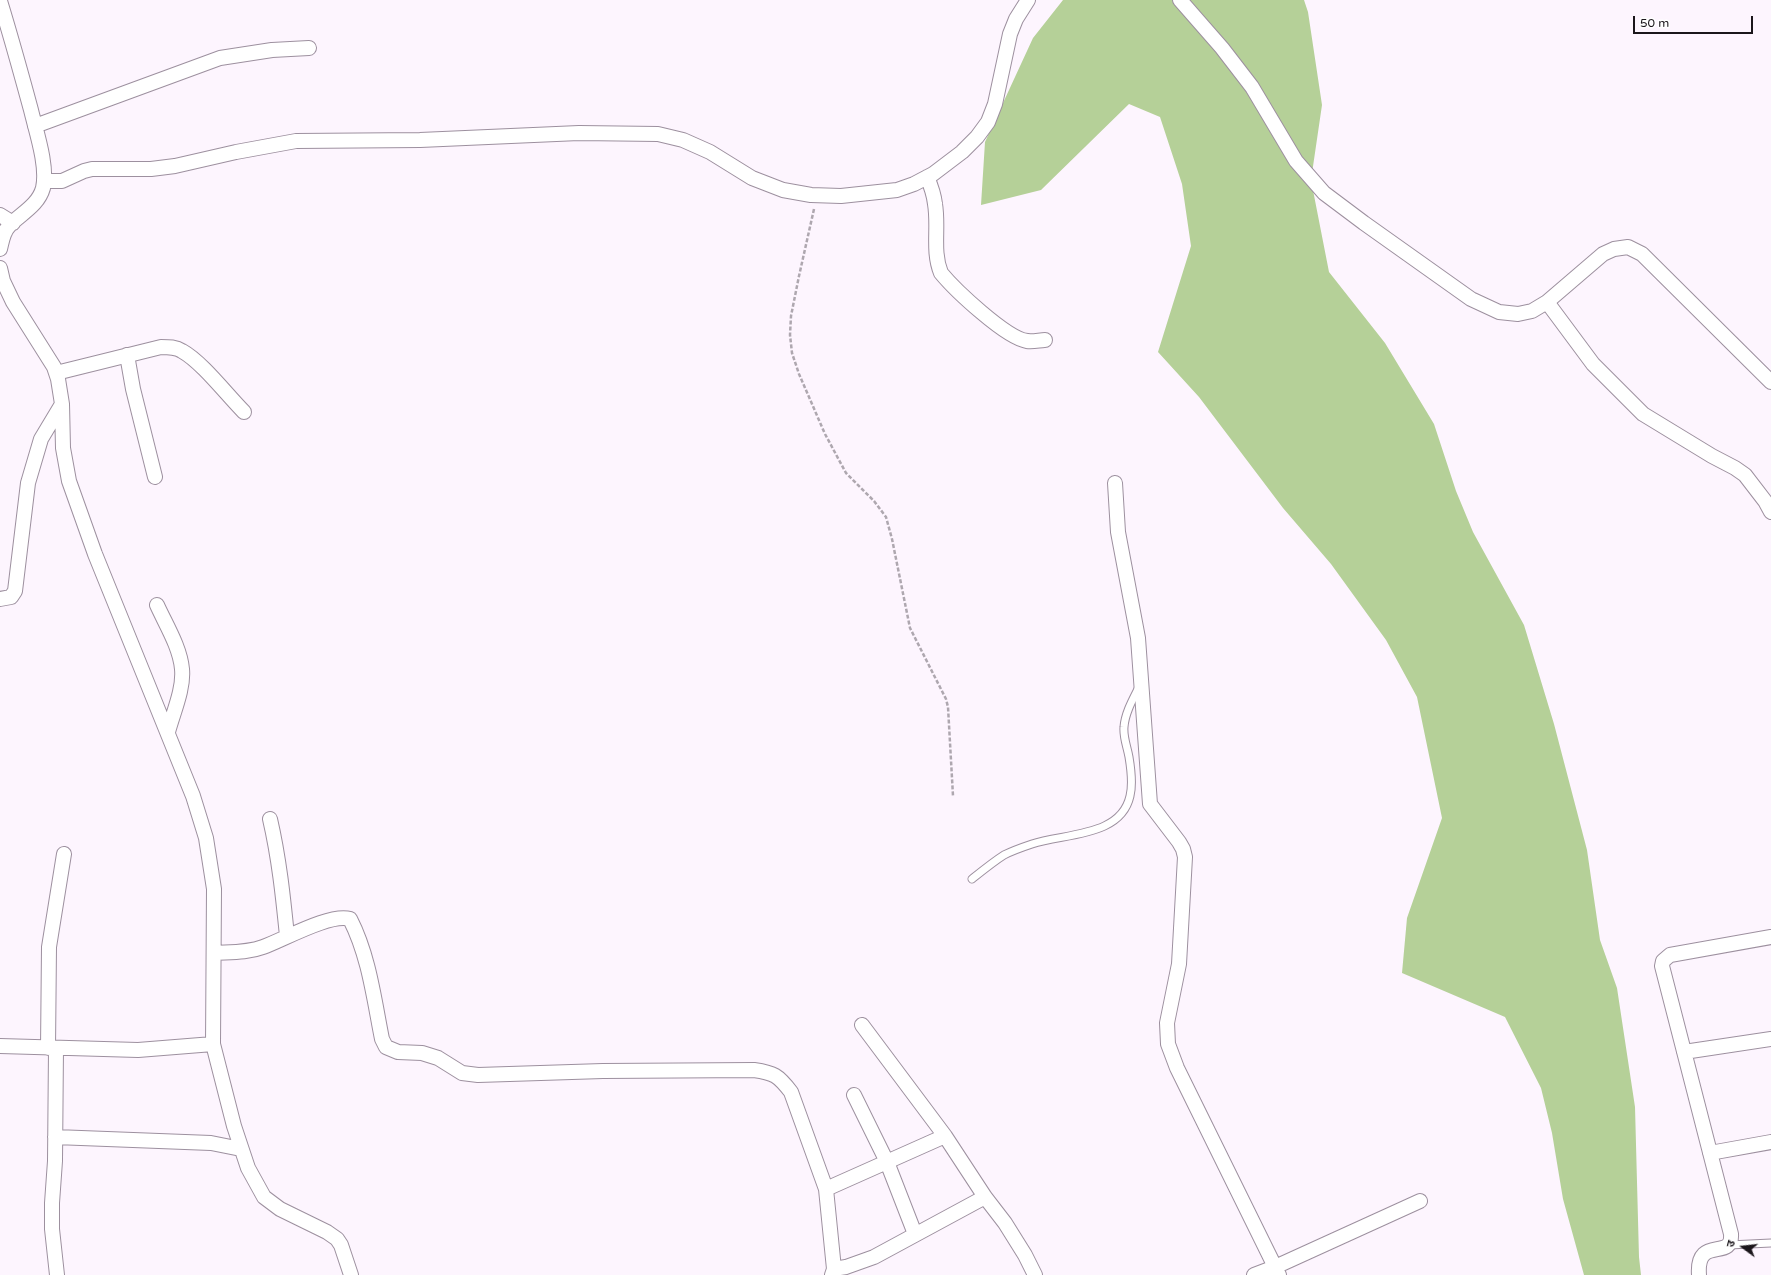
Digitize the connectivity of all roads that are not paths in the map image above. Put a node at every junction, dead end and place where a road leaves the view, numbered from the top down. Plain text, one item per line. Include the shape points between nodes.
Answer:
1 (1028, 0) edge
2 (1180, 0) edge
3 (0, 1) edge
4 (309, 48) dead end
5 (35, 126) junction
6 (927, 177) junction
7 (44, 181) junction
8 (0, 215) edge
9 (13, 223) junction
10 (0, 249) edge
11 (0, 268) edge
12 (1547, 302) junction
13 (1046, 340) dead end
14 (127, 355) junction
15 (56, 372) junction
16 (1771, 382) edge
17 (62, 404) junction
18 (244, 412) dead end
19 (155, 477) dead end
20 (1115, 483) dead end
21 (1771, 512) edge
22 (0, 598) edge
23 (157, 605) dead end
24 (1141, 683) junction
25 (168, 732) junction
26 (270, 819) dead end
27 (64, 854) dead end
28 (972, 879) dead end
29 (287, 936) junction
30 (1771, 936) edge
31 (214, 953) junction
32 (862, 1025) dead end
33 (1771, 1039) edge
34 (213, 1044) junction
35 (0, 1046) edge
36 (52, 1048) junction
37 (1684, 1052) junction
38 (854, 1095) dead end
39 (945, 1136) junction
40 (55, 1138) junction
41 (1771, 1142) edge
42 (241, 1149) junction
43 (1710, 1152) junction
44 (887, 1162) junction
45 (826, 1189) junction
46 (985, 1197) junction
47 (1420, 1201) dead end
48 (915, 1234) junction
49 (1771, 1243) edge
50 (1729, 1245) junction
51 (1277, 1271) edge
52 (833, 1272) edge
53 (58, 1275) edge
54 (351, 1275) edge
55 (1035, 1275) edge
56 (1254, 1275) edge
57 (1699, 1275) edge

1 - 6 street via 1010,34 988,122 962,152
2 - 12 street via 1252,87 1296,161 1324,192 1471,299 1499,312 1518,314
3 - 5 street
4 - 5 street via 272,50 220,58
5 - 7 street
6 - 7 street via 897,190 841,196 818,195 783,190 766,184 710,152 683,140 658,134 579,133 420,140 296,141 175,166 151,169 92,169 62,181
6 - 13 street via 935,204 935,250 941,273 995,324 1026,341
7 - 9 street via 38,198
8 - 9 street
9 - 10 street via 3,236
11 - 15 street via 13,302
12 - 16 street via 1603,254 1614,248 1628,247 1642,254
12 - 21 street via 1593,364 1643,414 1745,475
14 - 15 street
14 - 18 street via 161,347 182,350
14 - 19 street
15 - 17 street
17 - 22 street via 41,439 28,483 14,591 10,598
17 - 25 street via 63,448 69,481 95,554
20 - 24 street via 1118,532 1138,638
23 - 25 street via 179,655 182,670 181,685
24 - 28 lane via 1124,725 1132,777 1127,807 1116,821 1102,827 1033,844 1004,855
24 - 51 street via 1150,804 1179,842 1185,857 1181,945 1167,1023 1168,1044 1183,1082
25 - 31 street via 206,838 214,889
26 - 29 street via 282,882
27 - 36 street via 49,947
29 - 31 street via 262,947
29 - 45 street via 335,919 350,919 365,957 382,1039 386,1047 398,1052 438,1058 462,1073 478,1075 754,1070 772,1073 781,1078 791,1092
30 - 37 street via 1664,958 1662,966
31 - 34 street
32 - 39 street
33 - 37 street
34 - 36 street via 138,1050
34 - 42 street
35 - 36 street
36 - 40 street
37 - 43 street
38 - 44 street
39 - 44 street
39 - 46 street
40 - 42 street via 210,1143
40 - 53 street via 52,1229
41 - 43 street
42 - 54 street via 264,1197 276,1207 337,1239
43 - 50 street via 1731,1234
44 - 45 street
44 - 48 street
45 - 52 street
46 - 48 street
46 - 55 street via 1005,1223
47 - 51 street
48 - 52 street via 874,1257
49 - 50 lane
50 - 57 street via 1705,1253 1700,1258
51 - 56 street

